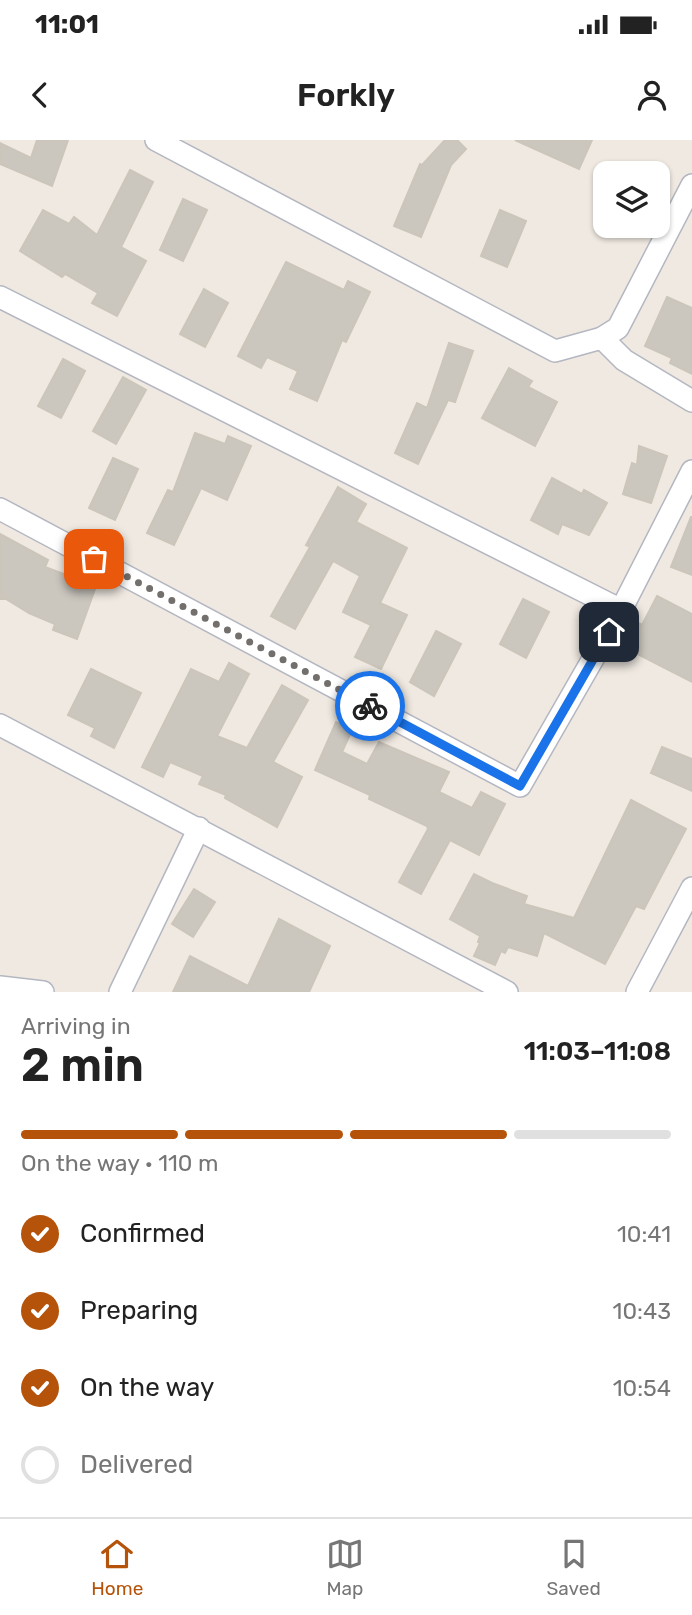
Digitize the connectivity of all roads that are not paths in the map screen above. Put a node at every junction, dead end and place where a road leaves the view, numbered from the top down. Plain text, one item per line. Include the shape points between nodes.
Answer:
1 (156, 140) edge
2 (689, 198) edge
3 (0, 297) edge
4 (602, 338) junction
5 (692, 401) edge
6 (692, 471) edge
7 (0, 509) edge
8 (621, 610) junction
9 (0, 725) edge
10 (199, 828) junction
11 (692, 888) edge
12 (0, 987) edge
13 (43, 992) edge
14 (120, 992) edge
15 (507, 992) edge
16 (637, 992) edge

1 - 4 street via 555,351
2 - 4 street via 618,328
3 - 8 street
4 - 5 street via 624,360
6 - 8 street
7 - 8 street via 520,786
9 - 10 street
10 - 14 street
10 - 15 street
11 - 16 street
12 - 13 street

